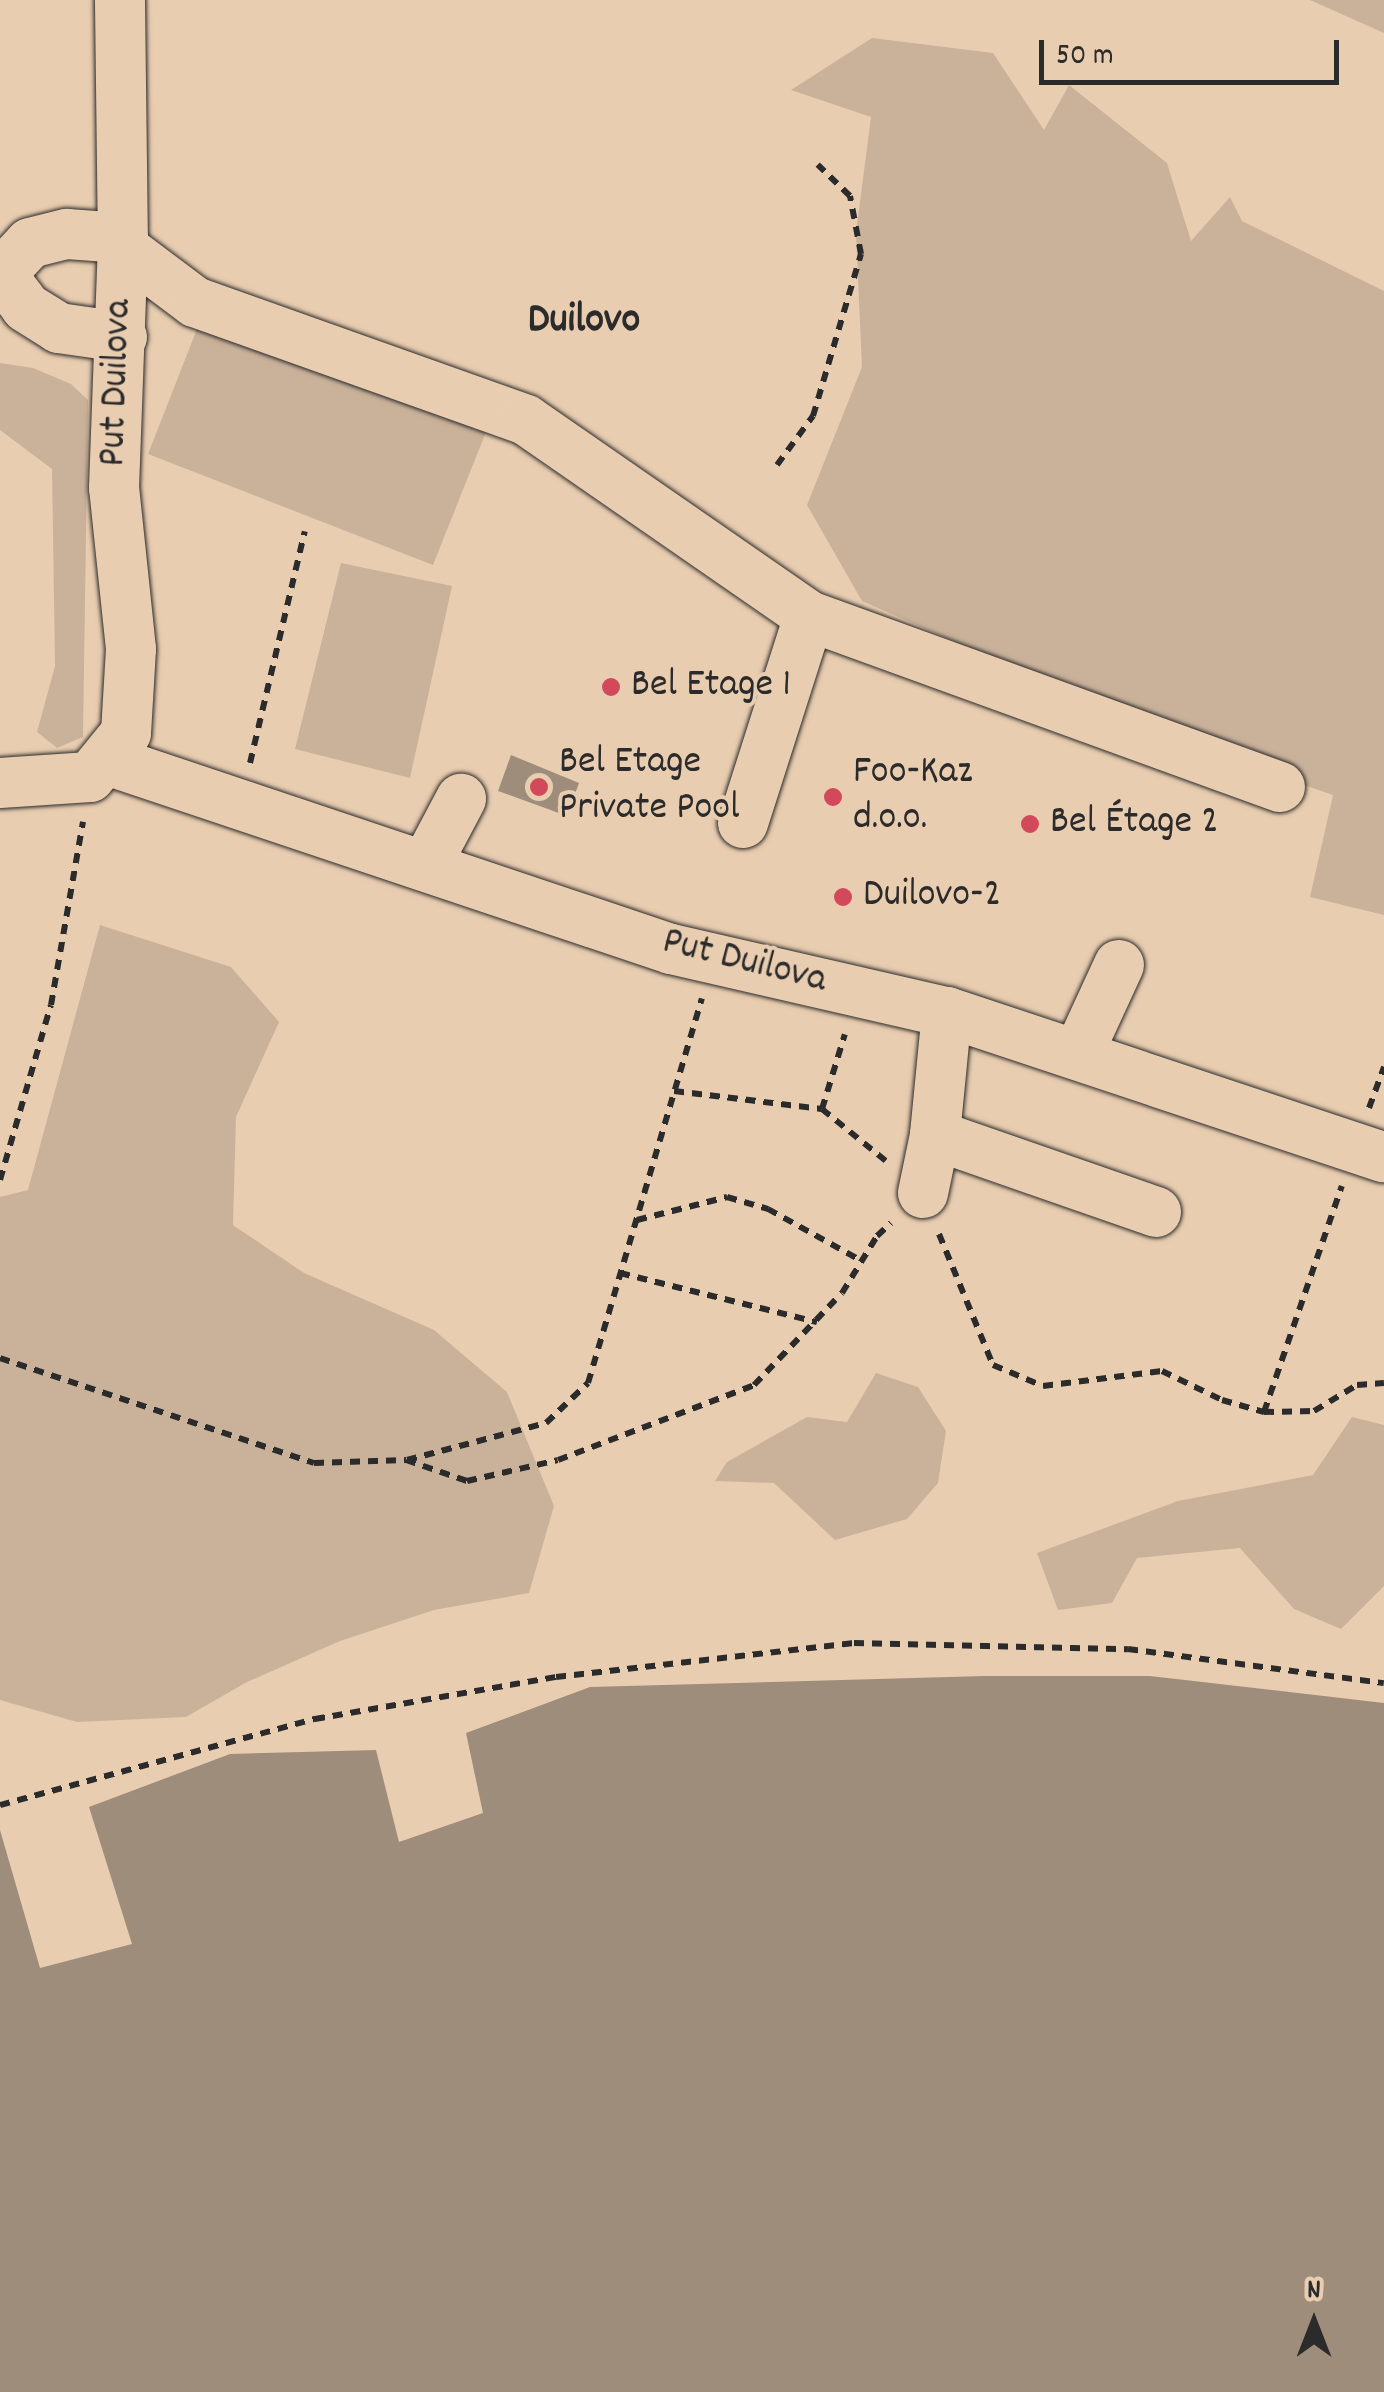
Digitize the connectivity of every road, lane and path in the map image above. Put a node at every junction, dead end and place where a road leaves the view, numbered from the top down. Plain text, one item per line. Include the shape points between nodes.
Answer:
1 (120, 0) edge
2 (818, 165) dead end
3 (123, 242) junction
4 (122, 337) junction
5 (777, 465) dead end
6 (305, 531) dead end
7 (809, 616) junction
8 (99, 768) junction
9 (0, 783) edge
10 (1280, 788) dead end
11 (462, 800) dead end
12 (240, 804) junction
13 (743, 824) dead end
14 (426, 865) junction
15 (714, 957) junction
16 (1119, 965) dead end
17 (858, 991) junction
18 (946, 1012) junction
19 (1078, 1054) junction
20 (1384, 1068) edge
21 (674, 1091) junction
22 (822, 1109) junction
23 (935, 1135) junction
24 (1370, 1152) edge
25 (0, 1180) edge
26 (909, 1181) junction
27 (1156, 1212) dead end
28 (881, 1219) dead end
29 (636, 1220) junction
30 (862, 1260) junction
31 (620, 1273) junction
32 (817, 1322) junction
33 (0, 1358) edge
34 (1384, 1383) edge
35 (1264, 1412) junction
36 (406, 1460) junction
37 (1384, 1683) edge
38 (0, 1805) edge

1 - 3 street, Put Duilova
2 - 5 path via 850,196 861,254 813,416
3 - 4 street, Put Duilova
3 - 4 street via 68,234 30,243 1,274 26,307 59,328
3 - 7 street via 195,302 526,420
4 - 8 street, Put Duilova via 114,488 130,650 126,733
6 - 12 path
7 - 10 street
7 - 13 street
8 - 9 street, Put Duilova
8 - 12 street, Put Duilova
8 - 25 path via 51,1005
11 - 14 street
12 - 14 street, Put Duilova
14 - 15 street, Put Duilova via 672,949
15 - 17 street, Put Duilova
15 - 21 path
16 - 19 street
17 - 18 street, Put Duilova
17 - 22 path
18 - 19 street, Put Duilova
18 - 23 street
19 - 24 street, Put Duilova
20 - 24 path
21 - 22 path
21 - 29 path
22 - 26 path
23 - 26 street
23 - 27 street
24 - 35 path
26 - 35 path via 993,1365 1042,1386 1162,1370
28 - 30 path
29 - 30 path via 727,1196 768,1209
29 - 31 path
30 - 32 path
31 - 32 path
31 - 36 path via 588,1382 546,1423
32 - 36 path via 754,1385 558,1460 467,1481
33 - 36 path via 314,1463
34 - 35 path via 1357,1384 1314,1410
37 - 38 path via 1128,1649 854,1642 556,1677 316,1719

